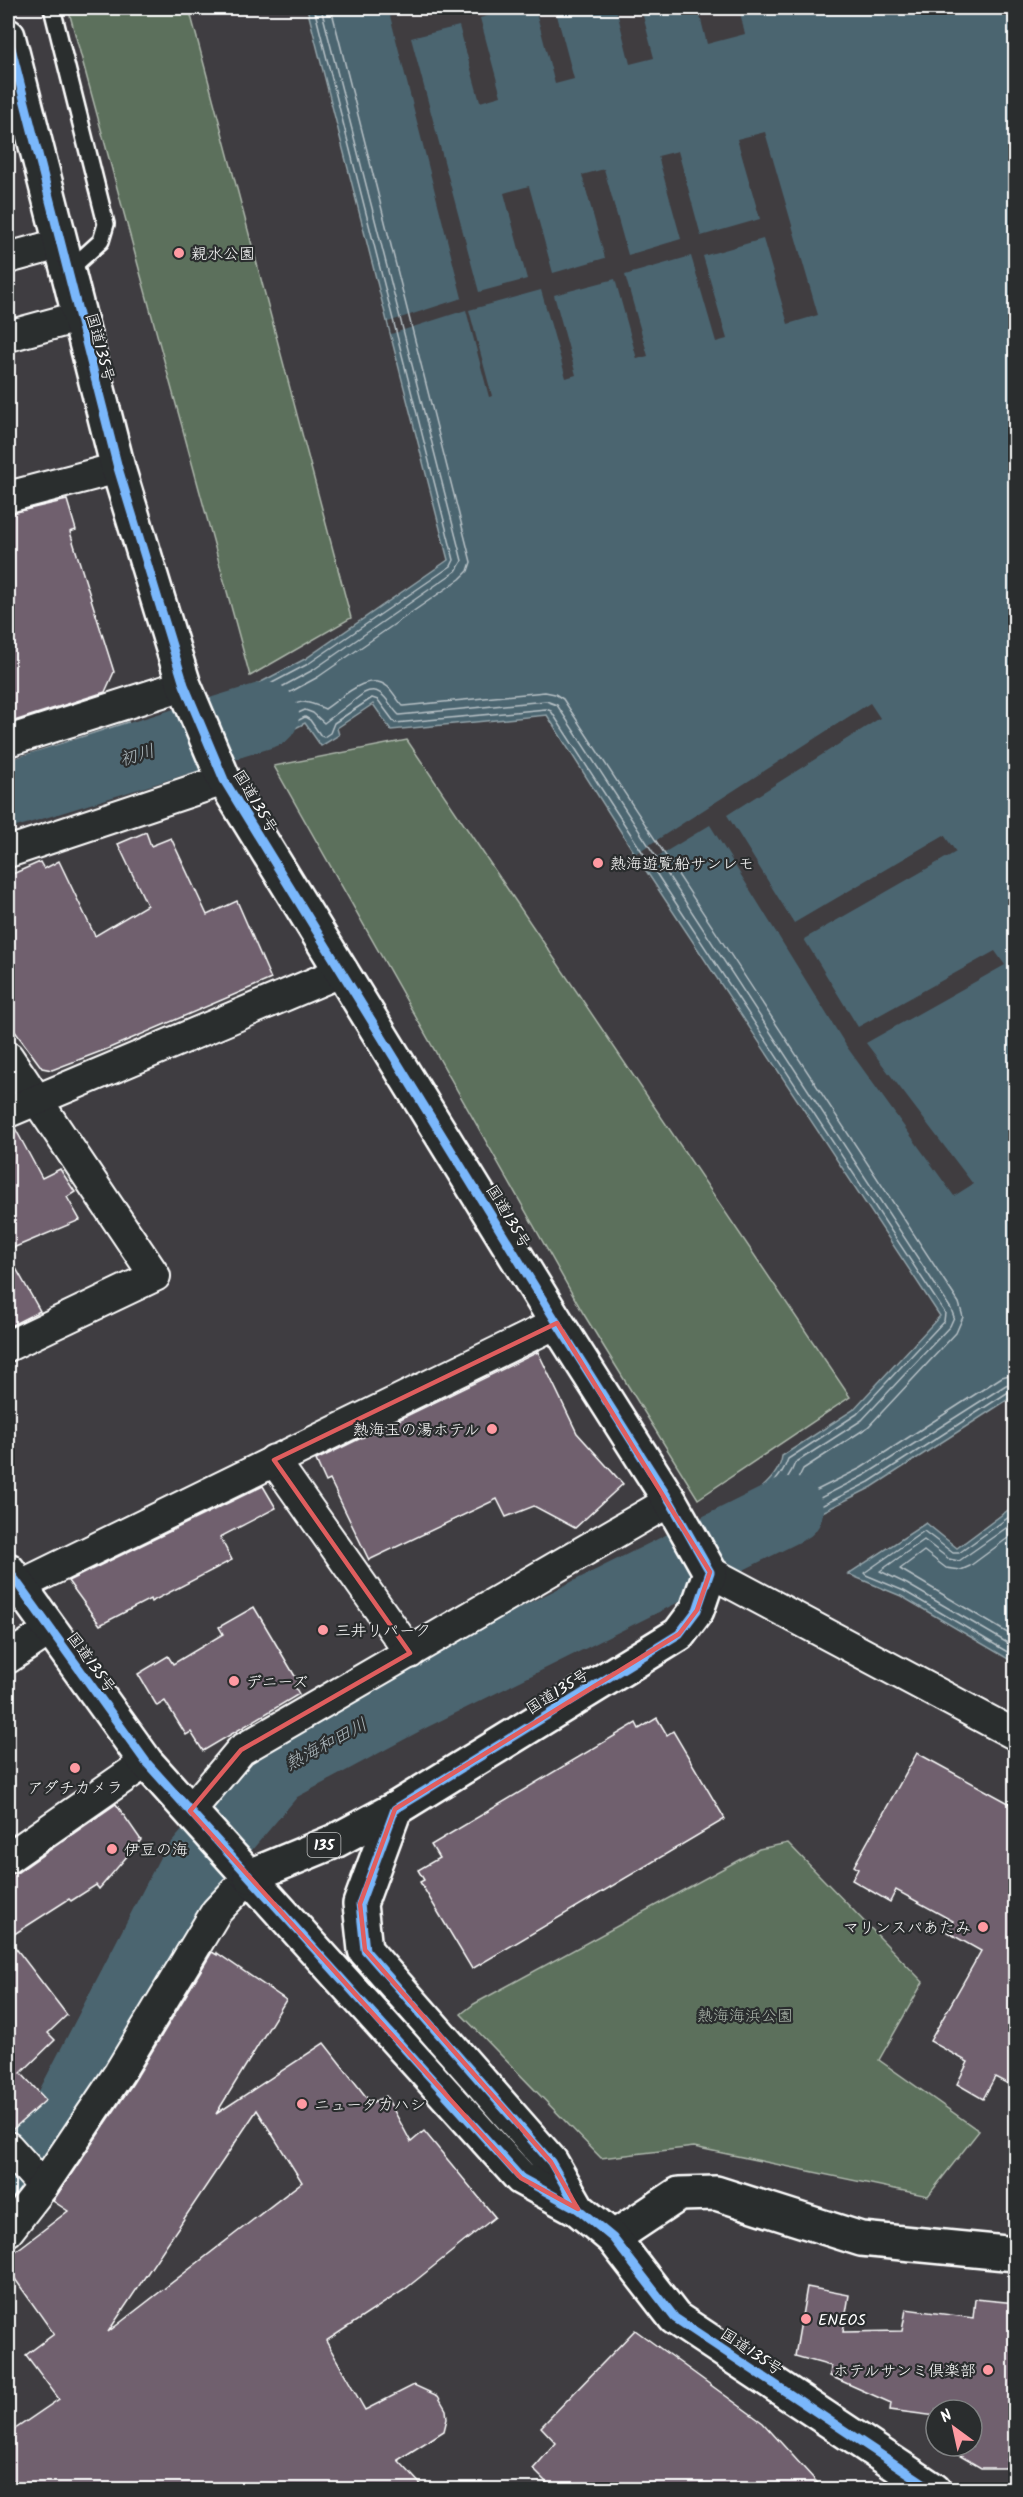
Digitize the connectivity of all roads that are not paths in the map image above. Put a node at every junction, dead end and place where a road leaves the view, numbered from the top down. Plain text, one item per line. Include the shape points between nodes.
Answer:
1 (52, 8) edge
2 (8, 36) edge
3 (15, 94) edge
4 (8, 258) edge
5 (63, 258) junction
6 (78, 317) junction
7 (8, 336) edge
8 (118, 468) junction
9 (8, 497) edge
10 (184, 684) junction
11 (8, 741) edge
12 (224, 780) junction
13 (8, 852) edge
14 (343, 971) junction
15 (8, 1057) edge
16 (36, 1100) junction
17 (8, 1112) edge
18 (557, 1323) junction
19 (8, 1346) edge
20 (274, 1461) junction
21 (670, 1501) junction
22 (710, 1572) junction
23 (13, 1578) edge
24 (50, 1630) junction
25 (410, 1653) junction
26 (8, 1658) edge
27 (1016, 1735) edge
28 (146, 1762) junction
29 (395, 1809) junction
30 (194, 1816) junction
31 (8, 1858) edge
32 (250, 1876) junction
33 (26, 2167) edge
34 (578, 2209) junction
35 (8, 2231) edge
36 (613, 2238) junction
37 (1016, 2254) edge
38 (934, 2490) edge

1 - 5 lane via 106,224 101,241
2 - 3 main road, 国道135号
3 - 5 main road, 国道135号
4 - 5 street
5 - 6 main road, 国道135号
6 - 7 street
6 - 8 main road, 国道135号
8 - 9 street
8 - 10 main road, 国道135号
10 - 11 street
10 - 12 main road, 国道135号
12 - 13 street
12 - 14 main road, 国道135号
14 - 16 street
14 - 18 main road, 国道135号
15 - 16 street
16 - 17 street
16 - 19 street via 155,1276
18 - 20 street
18 - 21 main road, 国道135号
20 - 23 street
20 - 25 street
21 - 22 main road, 国道135号
21 - 25 street
22 - 27 street
22 - 29 main road, 国道135号 / 135 via 697,1611 679,1634
23 - 24 main road, 国道135号
24 - 26 street
24 - 28 main road, 国道135号
25 - 30 street via 241,1750
28 - 30 main road, 国道135号
28 - 31 street
29 - 32 main road, 国道135号 / 135 via 335,1841
29 - 34 main road, 国道135号 via 360,1904 365,1950 551,2162
30 - 32 main road, 国道135号
32 - 33 street via 216,1912 119,2073
32 - 34 main road, 国道135号 via 521,2178
33 - 35 street
34 - 36 main road, 国道135号
36 - 37 main road via 679,2194 716,2193 861,2239
36 - 38 main road, 国道135号 via 675,2318

